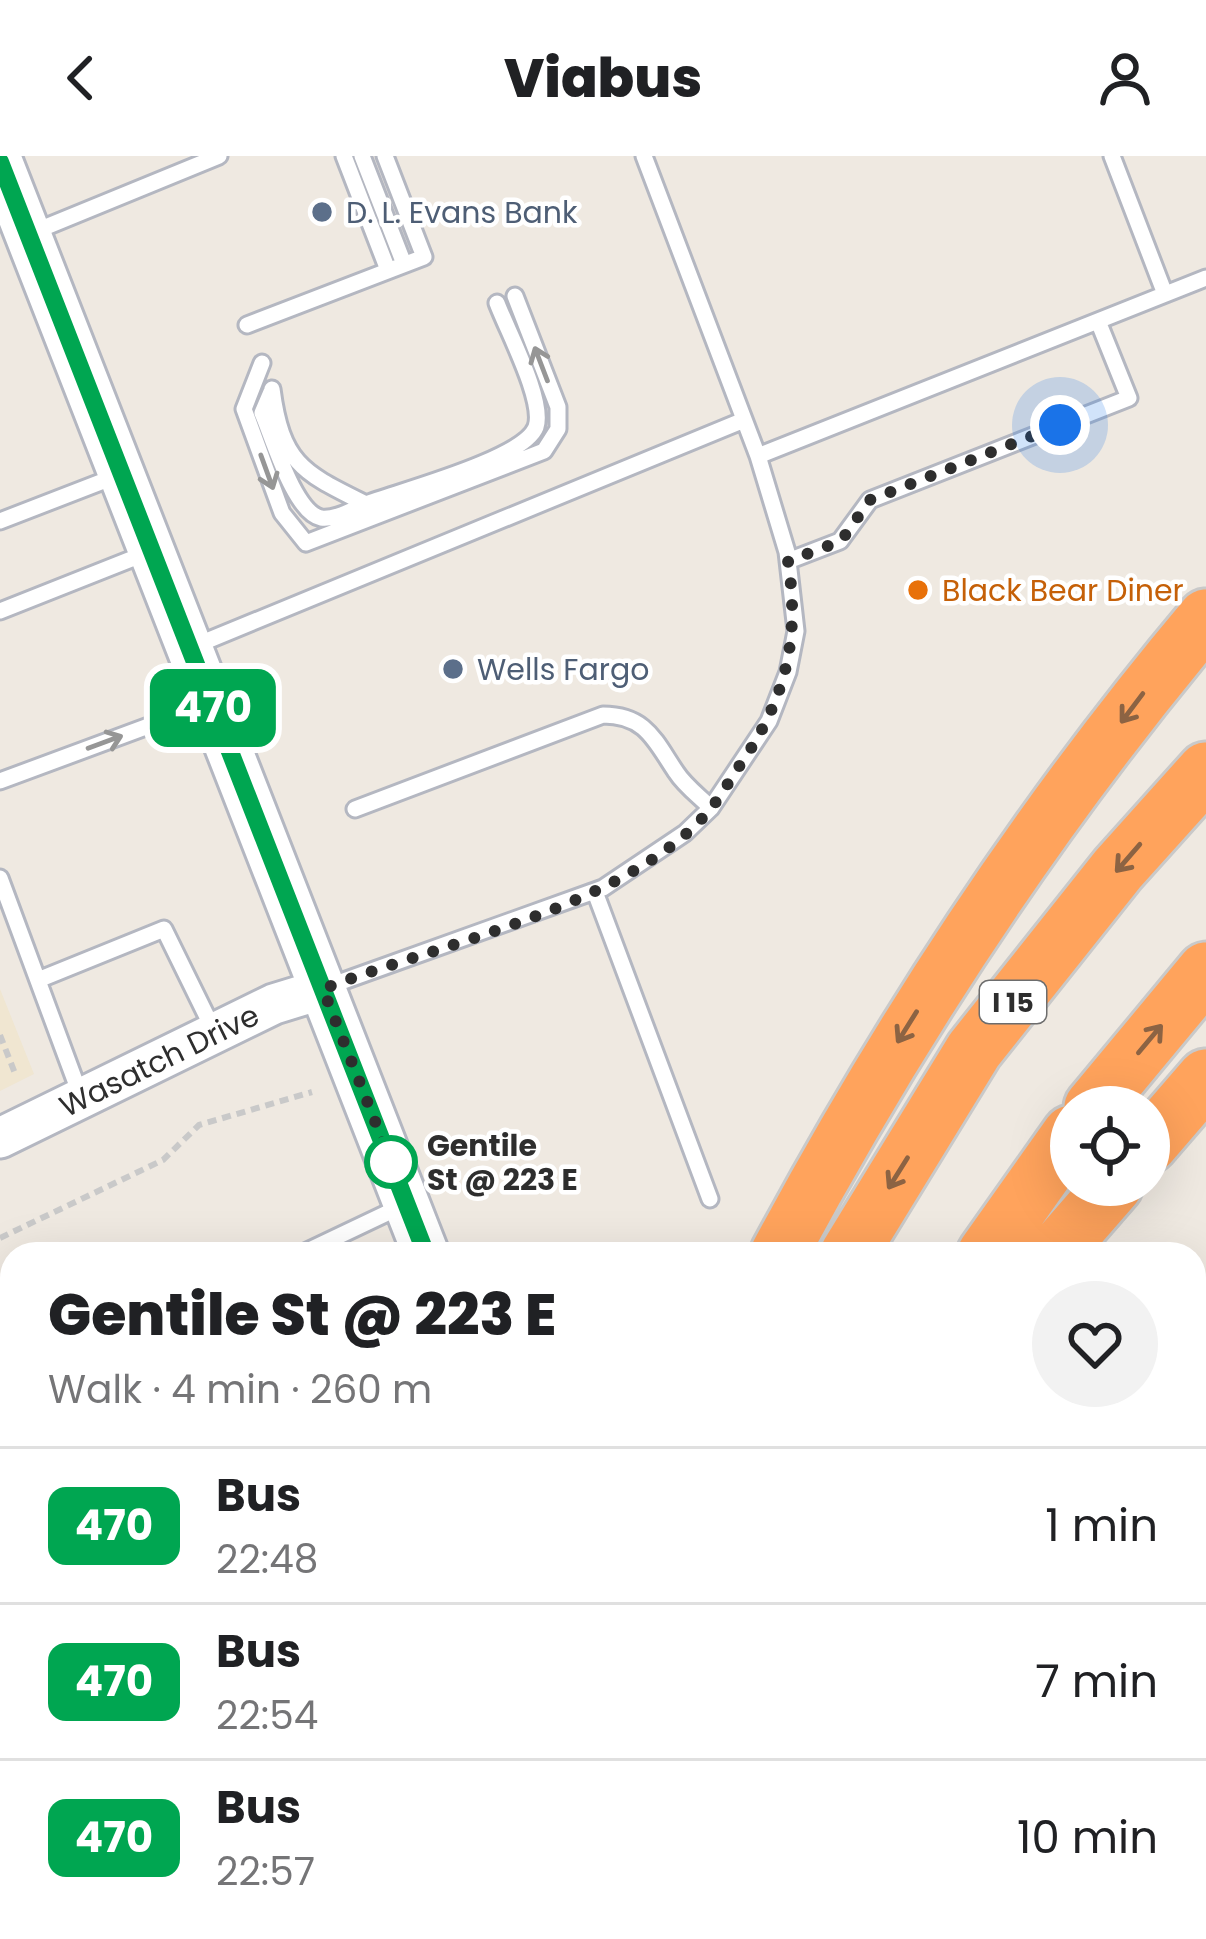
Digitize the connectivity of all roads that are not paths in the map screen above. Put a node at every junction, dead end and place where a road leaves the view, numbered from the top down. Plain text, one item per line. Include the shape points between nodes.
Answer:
1 (219, 156) edge
2 (344, 156) edge
3 (362, 156) edge
4 (386, 156) edge
5 (644, 156) edge
6 (1112, 156) edge
7 (0, 163) edge
8 (28, 235) junction
9 (396, 267) junction
10 (1206, 278) edge
11 (1165, 294) junction
12 (515, 296) dead end
13 (497, 302) dead end
14 (1098, 321) junction
15 (248, 325) dead end
16 (262, 363) dead end
17 (744, 420) junction
18 (758, 456) junction
19 (122, 474) junction
20 (367, 503) junction
21 (0, 521) edge
22 (151, 550) junction
23 (788, 561) junction
24 (0, 611) edge
25 (1206, 618) edge
26 (190, 648) junction
27 (211, 703) junction
28 (1206, 771) edge
29 (0, 781) edge
30 (711, 808) junction
31 (355, 809) dead end
32 (0, 878) edge
33 (595, 892) junction
34 (1206, 971) edge
35 (38, 980) junction
36 (323, 989) junction
37 (215, 1033) junction
38 (1206, 1078) edge
39 (1110, 1086) edge
40 (81, 1097) junction
41 (1170, 1120) edge
42 (0, 1138) edge
43 (1050, 1164) edge
44 (710, 1198) dead end
45 (407, 1204) junction
46 (1096, 1206) edge
47 (326, 1242) edge
48 (421, 1242) edge
49 (785, 1242) edge
50 (855, 1242) edge
51 (994, 1242) edge
52 (1064, 1242) edge

1 - 8 lane
2 - 9 lane
3 - 9 lane
4 - 9 lane via 424,256
5 - 17 lane
6 - 11 lane
7 - 8 main road
8 - 19 main road
9 - 15 lane
10 - 11 lane
11 - 14 lane
16 -> 12 lane via 244,409 282,513 305,543 544,451 558,430 558,407
13 - 20 lane via 536,402 536,428 518,449
14 - 18 lane
14 - 23 lane via 1129,398 870,500 841,541
17 - 18 lane
17 - 26 lane
18 - 23 lane
19 - 21 lane
19 - 22 main road
20 - 20 lane via 301,471 275,416 272,389 262,413 300,504 330,518
22 - 24 lane
22 - 26 main road
23 - 30 lane via 796,632 788,672 769,721
25 -> 49 highway via 969,928 859,1104
26 - 27 main road
29 -> 27 lane
27 - 36 main road
28 -> 50 highway, I 15 via 974,1050
30 - 31 lane via 678,776 655,735 637,721 603,715
30 - 33 lane
32 - 35 lane
33 - 36 lane
33 - 44 lane
39 -> 34 highway
35 - 37 lane via 164,929
35 - 40 lane
36 - 37 street, Wasatch Drive
36 - 45 main road
37 - 40 street, Wasatch Drive
38 - 41 highway
40 - 42 street, Wasatch Drive
43 - 51 highway
45 - 47 lane
45 - 48 main road
46 - 52 highway

